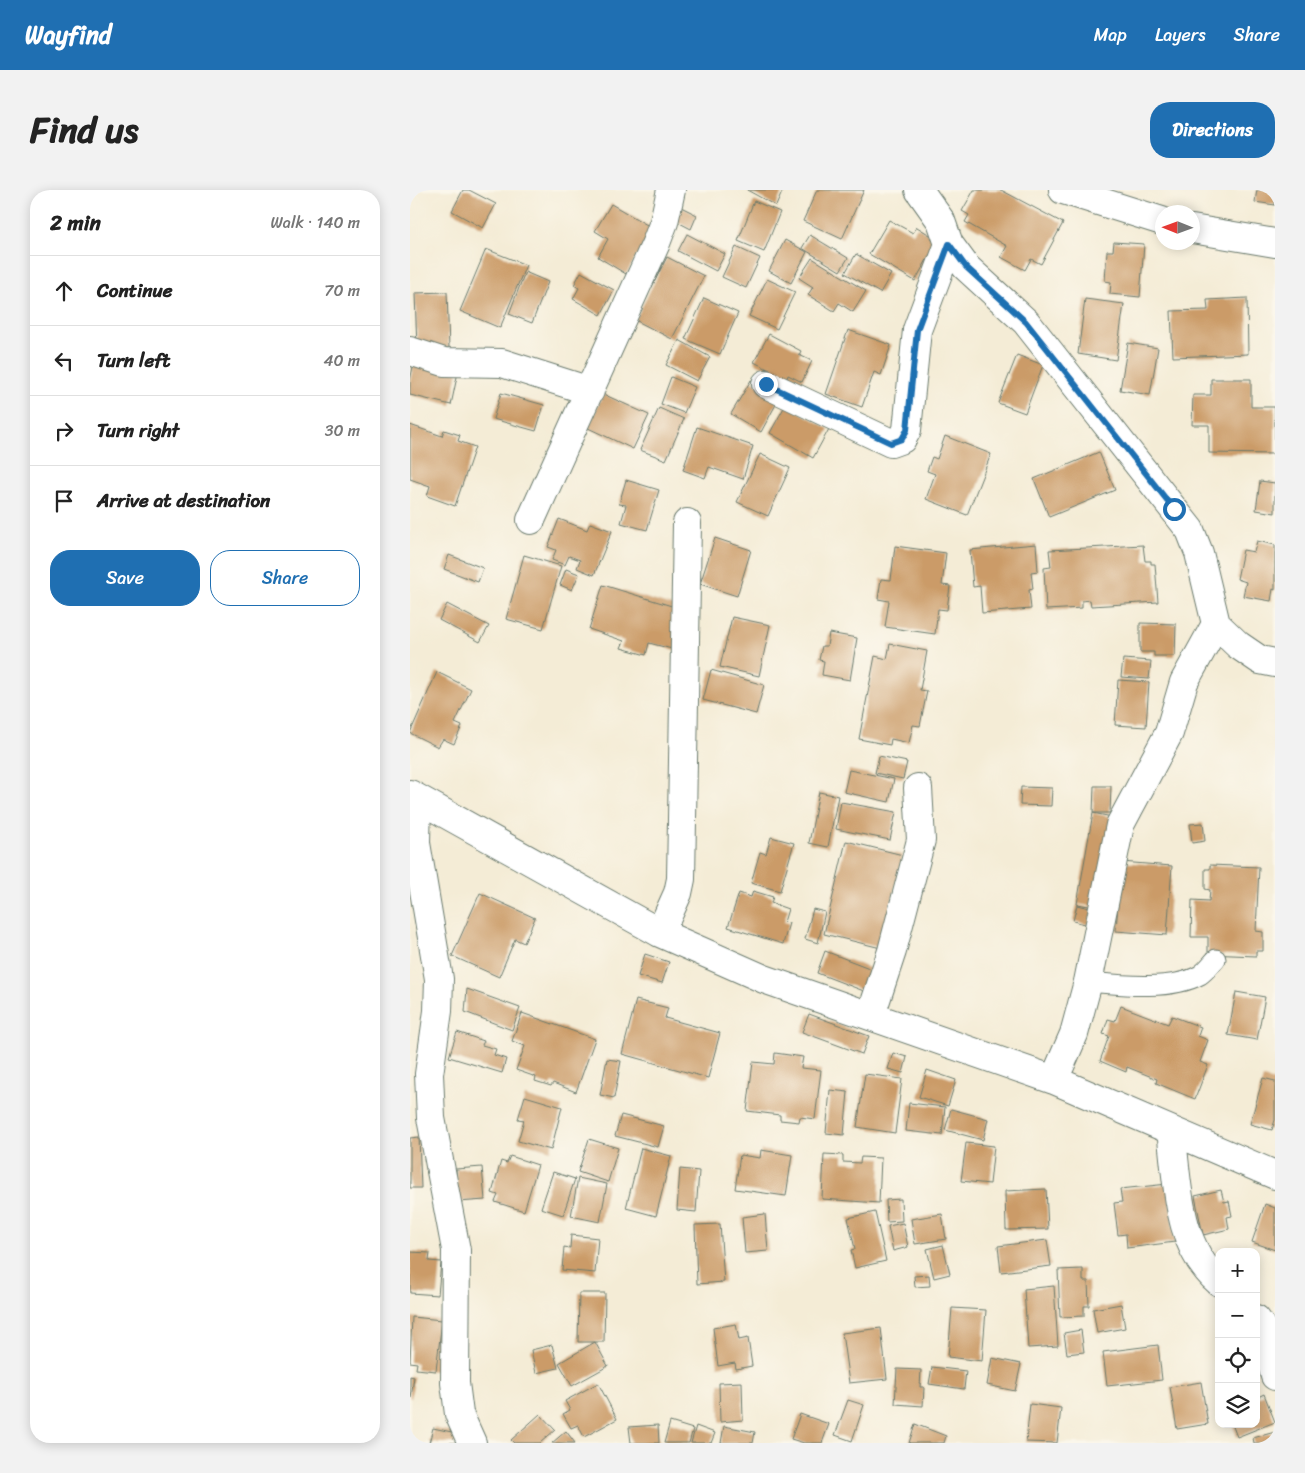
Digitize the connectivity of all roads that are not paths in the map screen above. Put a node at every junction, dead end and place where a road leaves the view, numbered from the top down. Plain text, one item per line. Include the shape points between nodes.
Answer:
1 (671, 190) edge
2 (919, 190) edge
3 (1063, 190) edge
4 (1155, 219) edge
5 (1200, 231) edge
6 (1275, 242) edge
7 (949, 244) junction
8 (410, 351) edge
9 (766, 384) dead end
10 (590, 391) junction
11 (531, 520) dead end
12 (687, 523) dead end
13 (1216, 624) junction
14 (1275, 663) edge
15 (918, 788) dead end
16 (414, 796) edge
17 (660, 933) junction
18 (1216, 958) dead end
19 (1088, 982) junction
20 (871, 1015) junction
21 (1054, 1080) junction
22 (1171, 1131) junction
23 (1275, 1175) edge
24 (1215, 1277) edge
25 (1260, 1325) edge
26 (1275, 1376) edge
27 (472, 1443) edge

1 - 10 street via 656,243
2 - 7 street via 941,221
3 - 4 street
5 - 6 street
7 - 9 street via 917,330 907,430 902,439 891,443
7 - 13 street via 966,267 1026,322 1190,530 1199,552
8 - 10 street via 444,362 502,363
10 - 11 street
12 - 17 street via 681,879
13 - 14 street via 1238,646 1260,660
13 - 19 street via 1184,682 1169,733 1120,825
15 - 20 street via 921,840 892,951
16 - 17 street
16 - 27 street via 416,843 438,978 438,1011 429,1074 431,1118 456,1250 454,1383 459,1414
17 - 20 street via 764,980
18 - 19 lane via 1202,974 1182,982 1124,985
19 - 21 street via 1074,1034
20 - 21 street
21 - 22 street
22 - 23 street
22 - 24 street via 1183,1222 1195,1253
25 - 26 street

